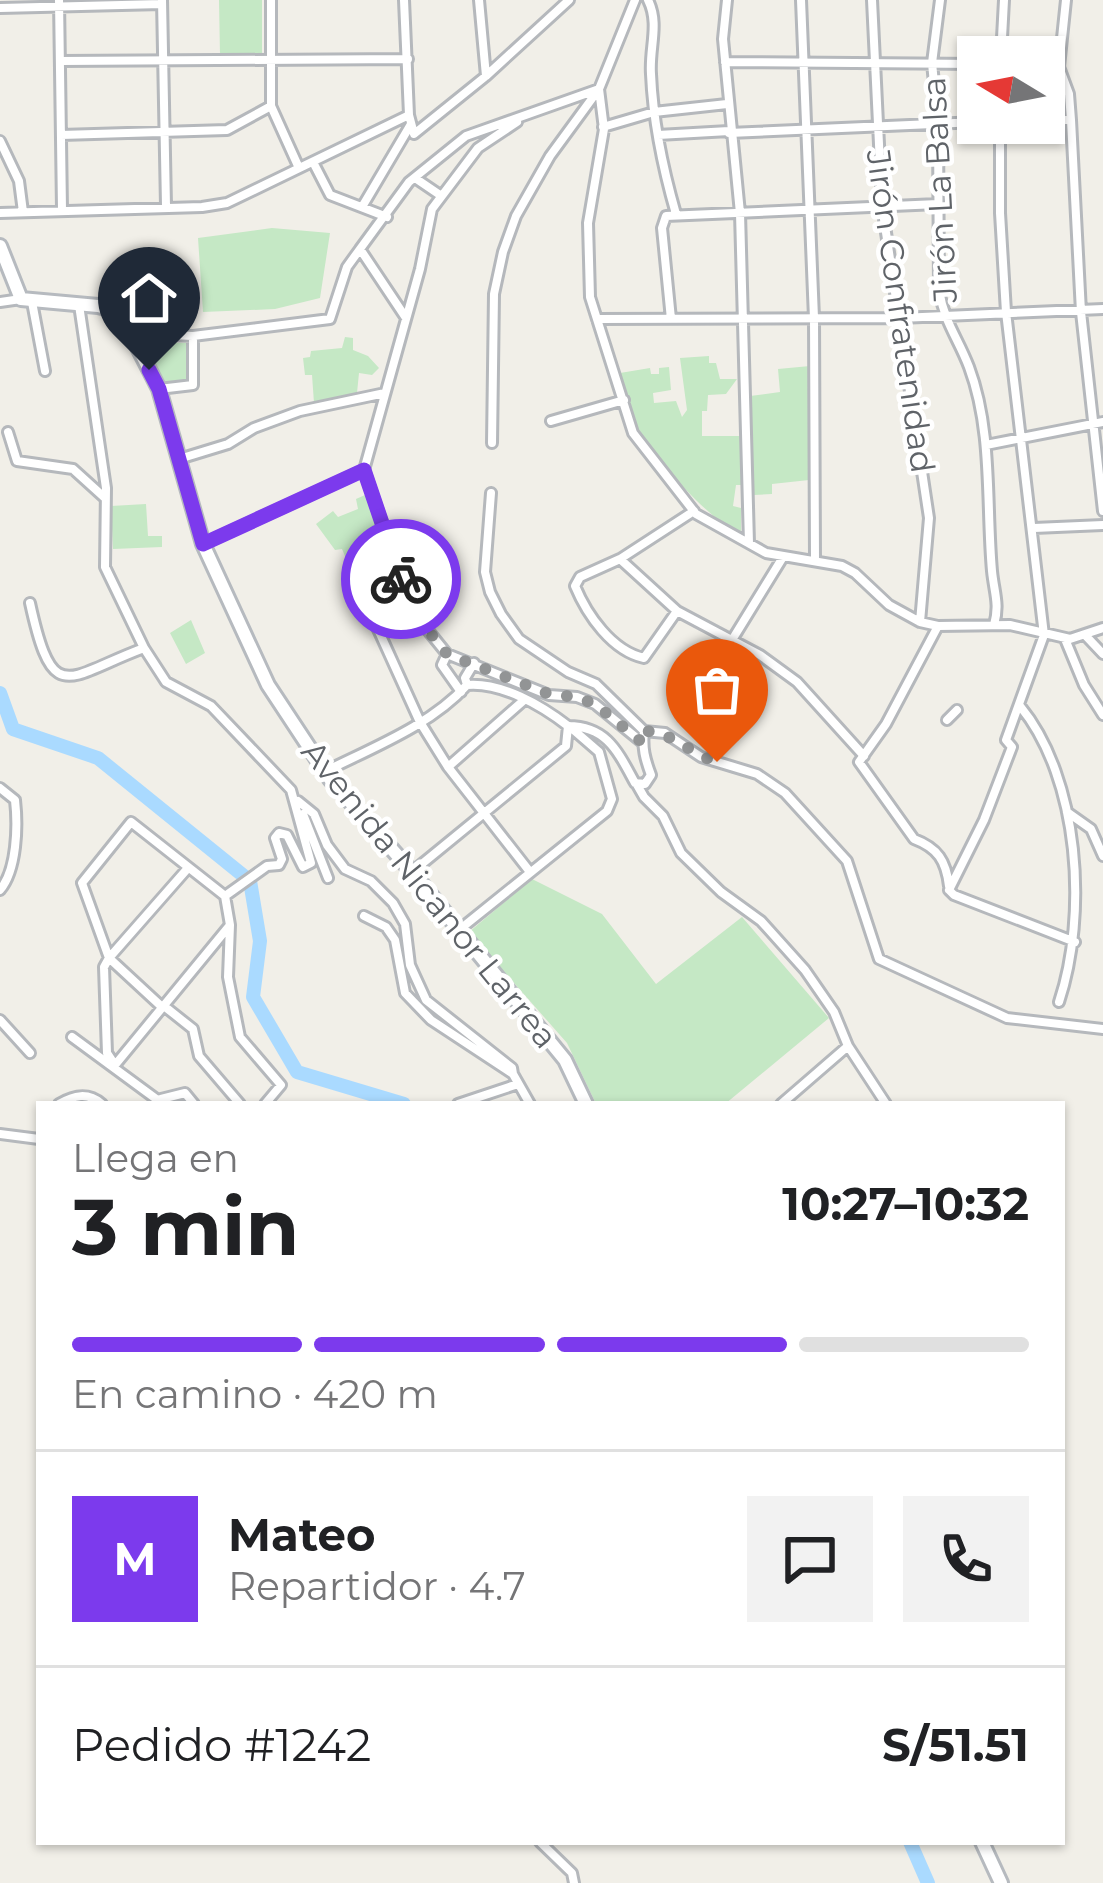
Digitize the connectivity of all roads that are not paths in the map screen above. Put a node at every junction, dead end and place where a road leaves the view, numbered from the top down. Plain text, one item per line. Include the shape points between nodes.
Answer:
1 (271, 0) edge
2 (404, 0) edge
3 (479, 0) edge
4 (569, 0) edge
5 (635, 0) edge
6 (648, 0) edge
7 (727, 0) edge
8 (801, 0) edge
9 (872, 0) edge
10 (940, 0) edge
11 (1004, 0) edge
12 (1066, 0) edge
13 (162, 2) edge
14 (59, 4) edge
15 (0, 8) edge
16 (1002, 36) edge
17 (1062, 36) edge
18 (408, 59) junction
19 (164, 60) junction
20 (272, 60) junction
21 (60, 61) junction
22 (874, 61) junction
23 (724, 62) junction
24 (807, 62) junction
25 (932, 63) junction
26 (957, 64) edge
27 (486, 76) junction
28 (1065, 84) edge
29 (598, 89) junction
30 (727, 104) junction
31 (272, 106) junction
32 (545, 108) junction
33 (654, 112) junction
34 (410, 115) junction
35 (1065, 120) edge
36 (1071, 120) junction
37 (957, 123) edge
38 (938, 124) junction
39 (603, 127) junction
40 (878, 128) junction
41 (808, 129) junction
42 (729, 132) junction
43 (164, 133) junction
44 (61, 135) junction
45 (658, 136) junction
46 (0, 141) edge
47 (1000, 144) edge
48 (313, 163) junction
49 (298, 168) junction
50 (416, 178) junction
51 (440, 195) junction
52 (938, 203) junction
53 (166, 206) junction
54 (882, 206) junction
55 (362, 207) junction
56 (62, 209) junction
57 (807, 210) junction
58 (22, 212) junction
59 (0, 213) edge
60 (676, 214) junction
61 (740, 214) junction
62 (387, 217) junction
63 (0, 246) edge
64 (360, 249) junction
65 (27, 300) junction
66 (0, 302) edge
67 (79, 305) junction
68 (1103, 309) edge
69 (1006, 312) junction
70 (1081, 312) junction
71 (943, 316) junction
72 (406, 318) junction
73 (814, 318) junction
74 (900, 318) junction
75 (597, 319) junction
76 (671, 319) junction
77 (743, 319) junction
78 (131, 333) junction
79 (193, 336) junction
80 (45, 371) dead end
81 (159, 389) junction
82 (385, 393) junction
83 (624, 400) junction
84 (550, 421) dead end
85 (1103, 422) edge
86 (1091, 424) junction
87 (8, 432) dead end
88 (1022, 436) junction
89 (492, 443) dead end
90 (986, 446) junction
91 (179, 459) junction
92 (364, 470) junction
93 (491, 493) dead end
94 (106, 500) junction
95 (694, 511) junction
96 (1103, 511) edge
97 (1103, 525) edge
98 (1034, 528) junction
99 (203, 544) junction
100 (749, 545) junction
101 (782, 556) junction
102 (620, 560) junction
103 (815, 561) junction
104 (30, 603) dead end
105 (367, 605) dead end
106 (677, 611) junction
107 (920, 622) junction
108 (994, 625) junction
109 (938, 626) junction
110 (1103, 628) edge
111 (1044, 635) junction
112 (1086, 636) junction
113 (1065, 639) junction
114 (732, 640) junction
115 (144, 648) junction
116 (447, 654) junction
117 (1103, 654) edge
118 (474, 663) junction
119 (708, 672) dead end
120 (464, 688) junction
121 (523, 701) junction
122 (1019, 705) junction
123 (957, 710) dead end
124 (1103, 715) edge
125 (947, 720) dead end
126 (420, 722) junction
127 (568, 725) junction
128 (644, 731) junction
129 (643, 743) junction
130 (864, 756) junction
131 (448, 767) junction
132 (325, 772) junction
133 (635, 783) junction
134 (0, 788) edge
135 (297, 802) junction
136 (1067, 812) junction
137 (484, 814) junction
138 (1103, 856) edge
139 (188, 868) junction
140 (412, 872) junction
141 (530, 872) junction
142 (328, 878) dead end
143 (0, 890) edge
144 (950, 890) junction
145 (225, 896) junction
146 (364, 916) dead end
147 (230, 925) junction
148 (458, 931) junction
149 (1075, 942) junction
150 (110, 958) junction
151 (1059, 1002) dead end
152 (163, 1006) junction
153 (0, 1020) edge
154 (1103, 1029) edge
155 (72, 1036) dead end
156 (848, 1046) junction
157 (30, 1053) dead end
158 (115, 1065) junction
159 (516, 1079) junction
160 (64, 1101) edge
161 (98, 1101) edge
162 (162, 1101) edge
163 (192, 1101) edge
164 (237, 1101) edge
165 (268, 1101) edge
166 (465, 1101) edge
167 (528, 1101) edge
168 (585, 1101) edge
169 (784, 1101) edge
170 (884, 1101) edge
171 (0, 1134) edge
172 (36, 1139) edge
173 (543, 1845) edge
174 (983, 1845) edge
175 (574, 1883) edge
176 (1001, 1883) edge

1 - 20 street
2 - 18 street
3 - 27 street
4 - 27 street
5 - 29 street
6 - 33 street via 656,15
7 - 23 street
8 - 24 street
9 - 22 street, Jirón Confratenidad
10 - 25 street, Jirón La Balsa
11 - 16 street
12 - 17 street
13 - 14 street
13 - 19 street
14 - 15 street
14 - 21 street
18 - 20 street
18 - 34 street
19 - 20 street
19 - 21 street
19 - 43 street
20 - 31 street
21 - 44 street
22 - 24 street
22 - 25 street
22 - 40 street, Jirón Confratenidad
23 - 24 street
23 - 30 street
24 - 41 street
25 - 26 street
25 - 38 street, Jirón La Balsa
27 - 34 street via 414,134
28 - 36 street
29 - 32 street
29 - 39 street
29 - 89 street via 550,156 502,252
30 - 33 street
30 - 42 street
31 - 43 street via 227,130
31 - 49 street
32 - 50 street via 466,136
32 - 51 street via 478,148
33 - 39 street
33 - 45 street
34 - 48 street
34 - 55 street
35 - 36 street
36 - 70 street
37 - 38 street
38 - 40 street
38 - 52 street, Jirón La Balsa
39 - 75 street via 588,238
40 - 41 street
40 - 54 street, Jirón Confratenidad
41 - 42 street
41 - 57 street
42 - 45 street
42 - 61 street
43 - 44 street
43 - 53 street
44 - 56 street
45 - 60 street
46 - 58 street via 19,181
47 - 69 street
48 - 49 street
48 - 55 street via 330,195
49 - 53 street via 227,202
50 - 51 street
50 - 62 street
51 - 72 street
52 - 54 street
52 - 71 street, Jirón La Balsa
53 - 56 street
54 - 57 street
54 - 74 street, Jirón Confratenidad
55 - 62 street
56 - 58 street
57 - 61 street
57 - 73 street
58 - 59 street
60 - 61 street
60 - 76 street via 662,228
61 - 77 street
62 - 64 street
63 - 65 main road
64 - 72 street
64 - 79 street via 330,319
65 - 66 street
65 - 67 main road
65 - 80 street
67 - 78 main road via 110,309
67 - 94 street
68 - 70 street
69 - 70 street
69 - 71 street
69 - 88 street
70 - 86 street
71 - 74 street
71 - 90 street, Jirón La Balsa via 970,368
72 - 82 street
73 - 74 street
73 - 77 street
73 - 103 street
74 - 107 street, Jirón Confratenidad via 929,518
75 - 76 street
75 - 83 street
76 - 77 street
77 - 100 street
78 - 79 street
78 - 81 main road, Avenida Nicanor Larrea
79 - 81 street via 194,385
81 - 91 main road, Avenida Nicanor Larrea
82 - 91 street via 300,411
82 - 92 street
83 - 84 street
83 - 95 street via 633,433
85 - 86 street
86 - 88 street
86 - 96 street
87 - 94 street via 17,461 73,469
88 - 90 street
88 - 98 street
90 - 108 street, Jirón La Balsa via 1000,605
91 - 99 main road, Avenida Nicanor Larrea
92 - 99 street
92 - 116 street via 406,593
93 - 128 street via 485,572 501,614 519,639 596,684
94 - 115 street via 105,567
95 - 100 street
95 - 102 street
97 - 98 street
98 - 111 street
99 - 132 main road, Avenida Nicanor Larrea via 268,685
100 - 101 street
101 - 103 street
101 - 114 street
102 - 106 street
102 - 106 street via 574,586 617,644 644,658
103 - 107 street via 856,573
104 - 115 street via 46,659 63,675 79,678
105 - 126 street
106 - 114 street
107 - 109 street
108 - 109 street
108 - 111 street
109 - 130 street
110 - 112 street
111 - 113 street
111 - 122 street
112 - 113 street
112 - 117 street
113 - 124 street
114 - 119 street
114 - 130 street via 797,682
115 - 135 street via 166,682 211,706
116 - 118 street
116 - 120 street via 446,674
118 - 120 street
118 - 129 street via 595,704
120 - 121 street via 489,683
120 - 126 street
121 - 127 street
121 - 131 street
122 - 136 street via 1038,728
122 - 144 street via 1006,740 1012,747
123 - 125 street
126 - 131 street
126 - 132 street
127 - 133 street via 603,734
127 - 137 street via 566,746
127 - 141 street via 599,752 612,799
128 - 129 street
128 - 154 street via 757,774 785,793 848,861 880,959 1007,1018
129 - 133 street via 651,775
130 - 144 street via 859,762 914,839 940,855
131 - 137 street
132 - 140 main road, Avenida Nicanor Larrea
133 - 156 street via 681,853 805,970
134 - 143 street via 15,800 17,817 10,874
135 - 142 street
135 - 145 street via 311,863 303,867 279,833 279,865
135 - 159 street via 314,814 345,869 393,903 425,1000
136 - 138 street via 1091,830
136 - 149 street
137 - 140 street
137 - 141 street
139 - 145 street
139 - 150 street
139 - 150 street via 131,822 82,883
140 - 148 main road, Avenida Nicanor Larrea
141 - 148 street
144 - 149 street
145 - 147 street
146 - 159 street via 395,940 400,984 422,1012
147 - 152 street
147 - 165 street via 228,977 240,1037 281,1085
148 - 168 main road, Avenida Nicanor Larrea via 565,1060
149 - 151 street
150 - 152 street
150 - 158 street via 107,1053
152 - 158 street
152 - 164 street via 193,1029 199,1056
153 - 157 street
155 - 158 street
156 - 169 street
156 - 170 street
158 - 162 street
159 - 166 street
159 - 167 street
160 - 161 street
162 - 163 street via 185,1093
171 - 172 street
173 - 175 street
174 - 176 main road

